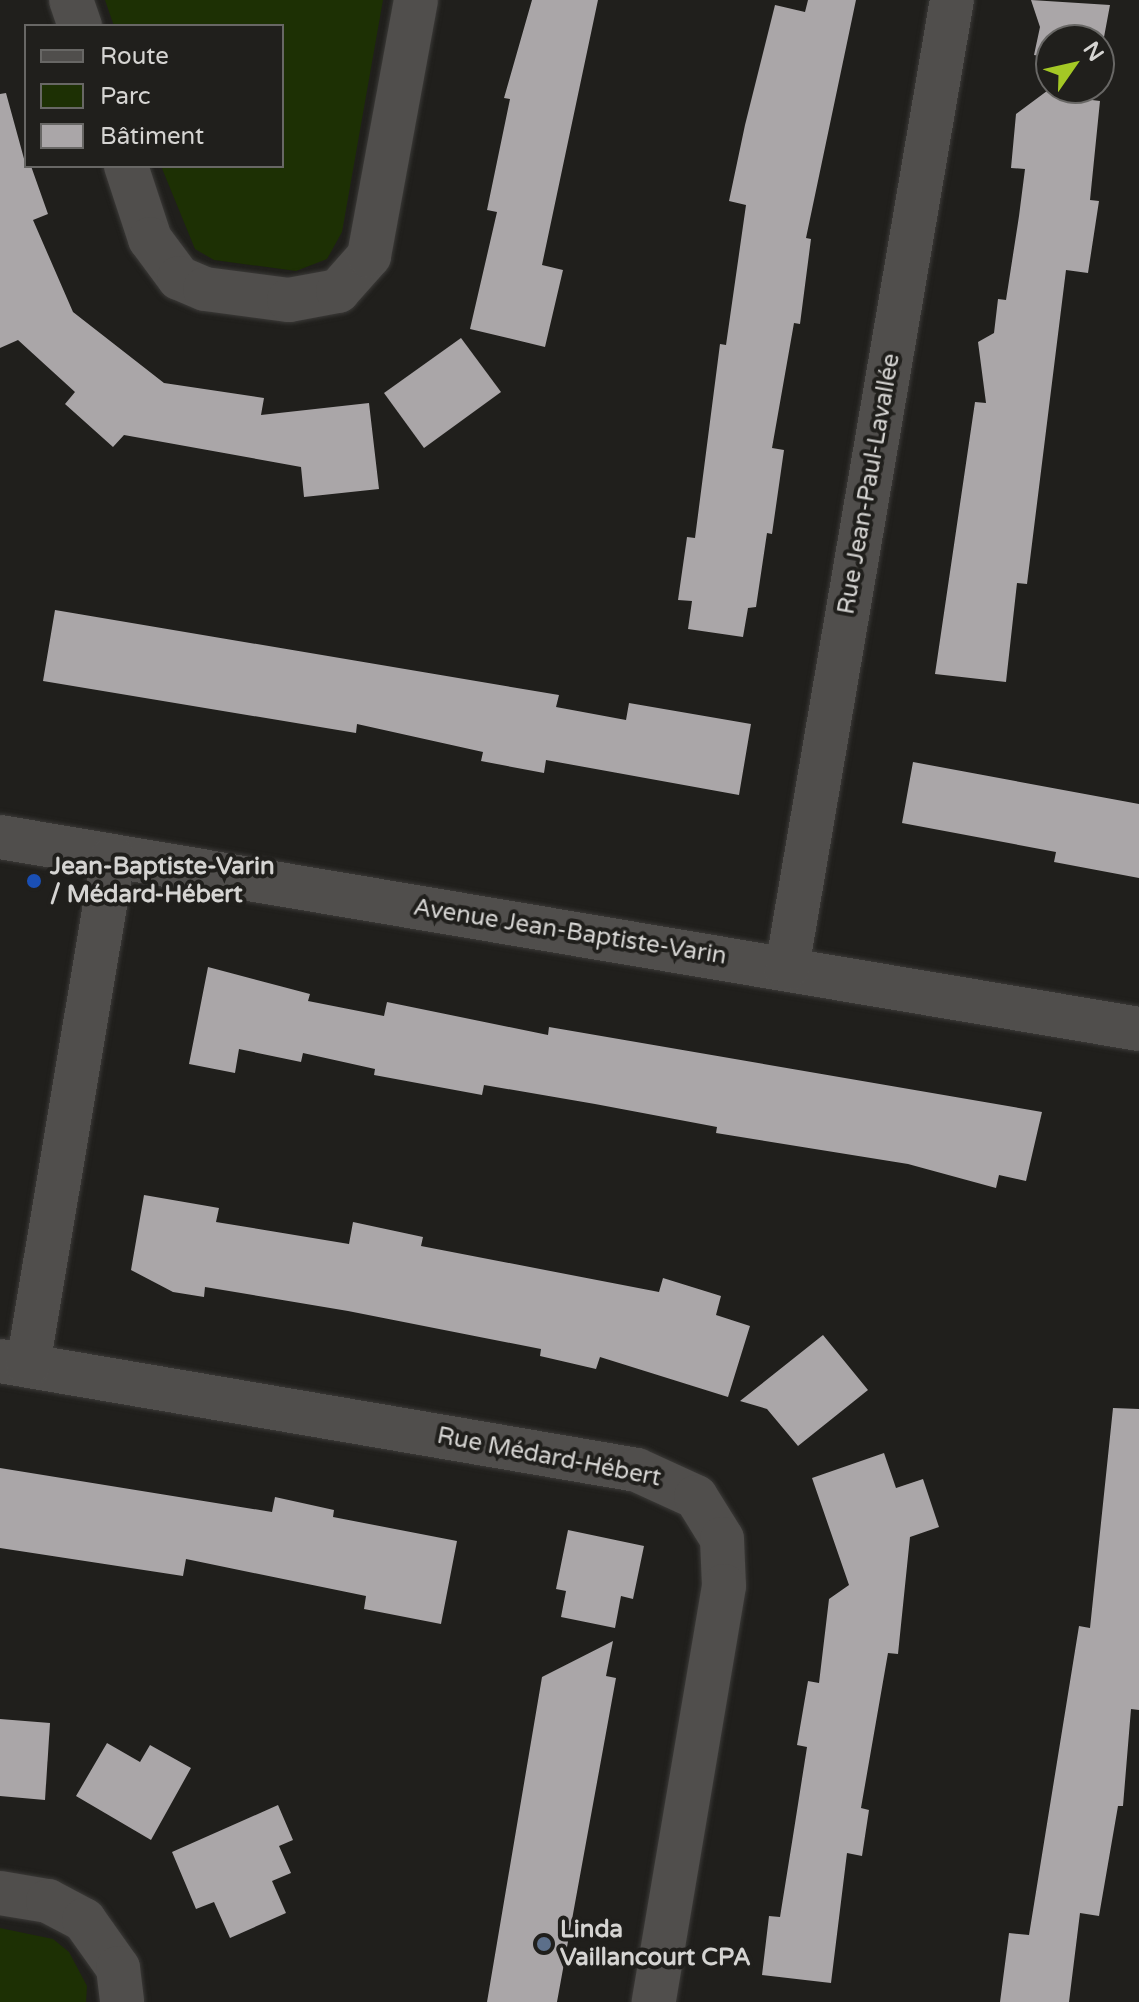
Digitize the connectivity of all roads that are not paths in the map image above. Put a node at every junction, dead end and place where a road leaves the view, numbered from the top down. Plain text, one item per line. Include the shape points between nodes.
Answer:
1 (71, 0) edge
2 (416, 0) edge
3 (952, 0) edge
4 (79, 24) edge
5 (127, 168) edge
6 (0, 837) edge
7 (113, 857) junction
8 (787, 968) junction
9 (1139, 1029) edge
10 (14, 1363) edge
11 (0, 1893) edge
12 (122, 2002) edge
13 (654, 2002) edge

1 - 4 street
2 - 5 street via 369,256 338,291 289,300 205,289 179,278 150,239
3 - 8 street, Rue Jean-Paul-Lavallée
6 - 7 street, Avenue Jean-Baptiste-Varin
7 - 8 street, Avenue Jean-Baptiste-Varin
7 - 10 street, Rue Médard-Hébert
8 - 9 street, Avenue Jean-Baptiste-Varin
10 - 13 street, Rue Médard-Hébert via 637,1470 678,1483 696,1497 722,1539 726,1563
11 - 12 street via 48,1901 84,1920 118,1968

